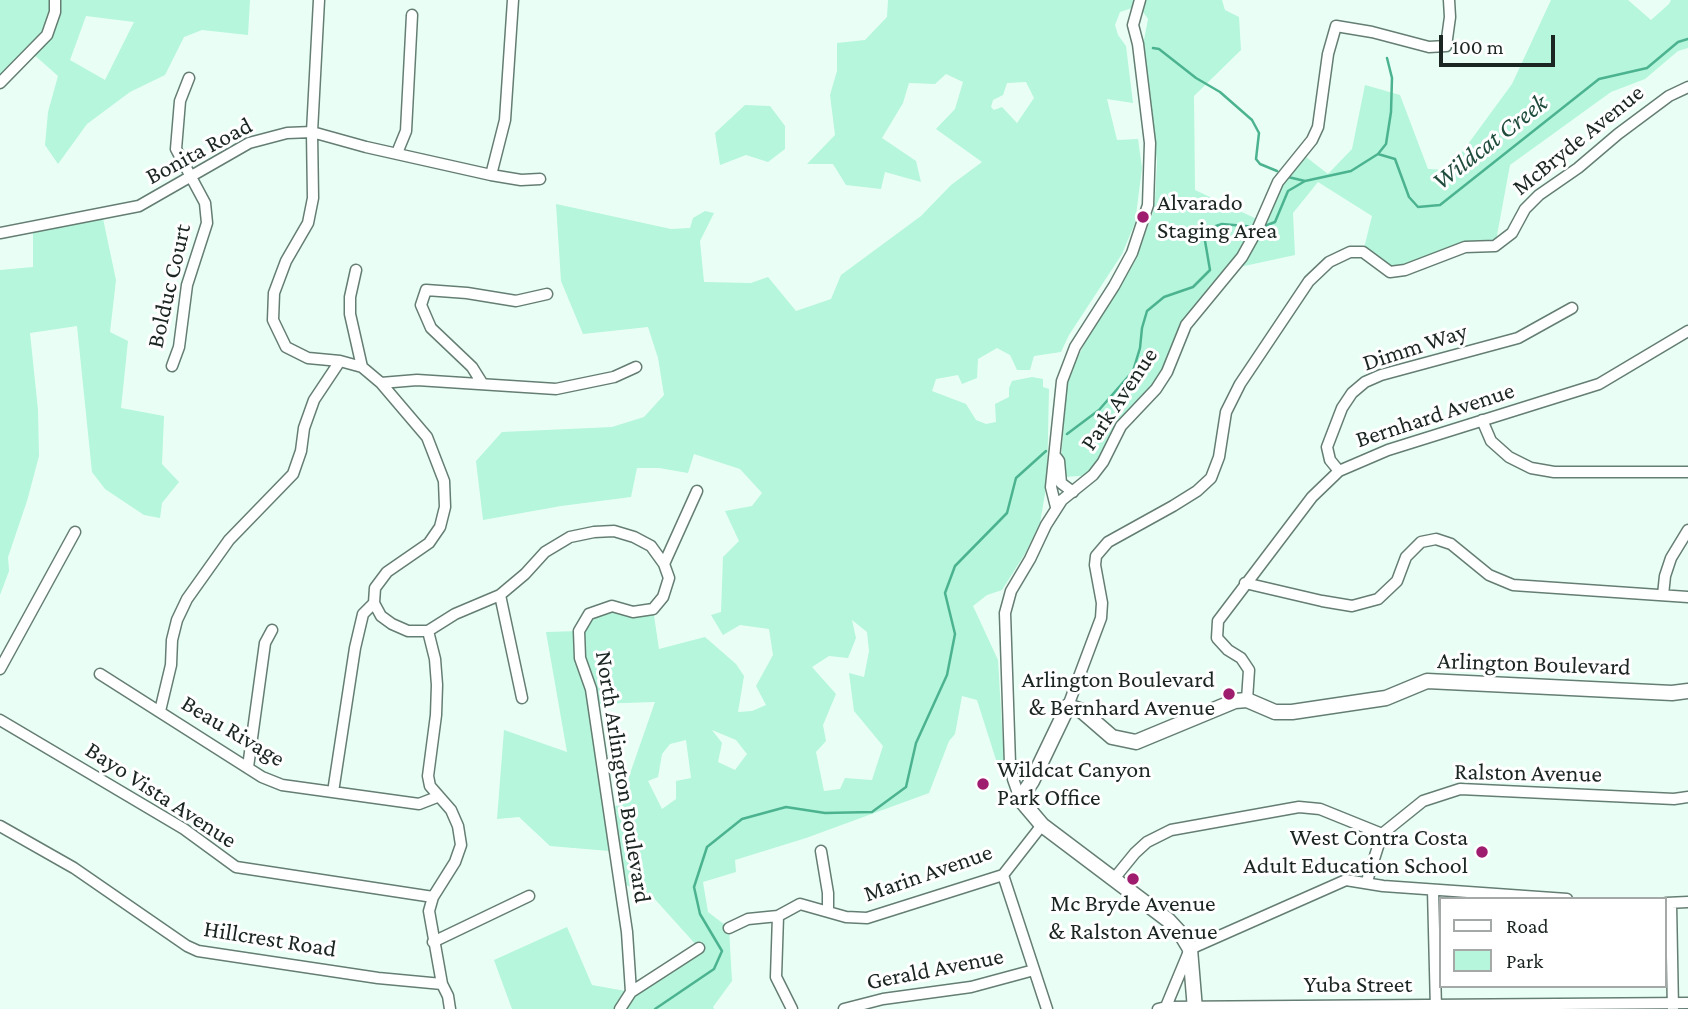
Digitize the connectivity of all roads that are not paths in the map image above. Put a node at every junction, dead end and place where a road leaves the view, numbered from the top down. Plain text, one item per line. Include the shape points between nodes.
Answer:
1 (55, 0) edge
2 (319, 0) edge
3 (513, 0) edge
4 (1140, 0) edge
5 (1449, 0) edge
6 (412, 15) dead end
7 (189, 78) dead end
8 (0, 83) edge
9 (1688, 87) edge
10 (312, 132) junction
11 (397, 153) junction
12 (491, 175) junction
13 (190, 177) junction
14 (540, 179) dead end
15 (0, 233) edge
16 (356, 270) dead end
17 (547, 294) dead end
18 (1572, 309) dead end
19 (1688, 331) edge
20 (340, 361) junction
21 (172, 366) dead end
22 (362, 367) junction
23 (636, 367) dead end
24 (381, 383) junction
25 (482, 383) junction
26 (1482, 420) junction
27 (1339, 471) junction
28 (1688, 472) edge
29 (1056, 483) junction
30 (696, 491) dead end
31 (1073, 492) junction
32 (1056, 507) junction
33 (1688, 530) edge
34 (75, 532) dead end
35 (664, 564) junction
36 (1245, 583) junction
37 (500, 595) junction
38 (1663, 595) junction
39 (1688, 597) edge
40 (374, 603) junction
41 (272, 630) dead end
42 (428, 631) junction
43 (0, 668) edge
44 (100, 674) dead end
45 (1688, 691) edge
46 (522, 698) dead end
47 (1247, 700) junction
48 (1068, 706) junction
49 (160, 711) junction
50 (0, 720) edge
51 (248, 767) junction
52 (333, 792) junction
53 (437, 797) junction
54 (1688, 797) edge
55 (1020, 799) junction
56 (1042, 825) junction
57 (0, 826) edge
58 (1382, 834) junction
59 (821, 851) dead end
60 (1003, 875) junction
61 (1113, 880) junction
62 (1367, 881) junction
63 (1433, 890) junction
64 (529, 896) dead end
65 (433, 897) junction
66 (1537, 897) edge
67 (1688, 902) edge
68 (1668, 903) edge
69 (828, 912) junction
70 (778, 916) junction
71 (729, 928) dead end
72 (433, 942) junction
73 (699, 948) dead end
74 (1190, 949) junction
75 (1034, 970) junction
76 (442, 984) junction
77 (631, 992) junction
78 (1688, 1003) edge
79 (1673, 1006) edge
80 (1436, 1007) edge
81 (1163, 1008) edge
82 (1195, 1008) edge
83 (450, 1009) edge
84 (620, 1009) edge
85 (792, 1009) edge
86 (844, 1009) edge
87 (1047, 1009) edge

1 - 8 street via 47,35
2 - 10 street
3 - 12 street via 505,120
4 - 29 street via 1133,25 1150,143 1148,205 1132,253 1067,364 1060,391
5 - 31 street, Park Avenue via 1446,46 1429,47 1336,26 1316,134 1278,182 1235,268 1186,325 1167,372 1121,426 1093,475
6 - 11 street via 406,131
7 - 13 street, Bolduc Court via 180,101 176,149
9 - 48 street, McBryde Avenue via 1659,103 1539,195 1512,233 1495,246 1465,247 1390,272 1363,252 1350,252 1329,262 1308,281 1226,412 1211,478 1181,501 1108,542 1096,556 1101,618
10 - 11 street, Bonita Road
10 - 13 street, Bonita Road via 249,143
10 - 20 street via 313,198 308,223 274,293 273,320 286,347 308,358
11 - 12 street, Bonita Road
12 - 14 street, Bonita Road
13 - 15 street, Bonita Road via 139,206
13 - 21 street, Bolduc Court via 205,203 207,223 187,285
16 - 22 street via 350,314
17 - 25 street via 516,301 426,290 421,305 431,328 472,367
18 - 27 street, Dimm Way via 1518,338 1365,382 1342,408 1327,447
19 - 26 street, Bernhard Avenue via 1599,384
20 - 22 street
20 - 49 street via 314,400 293,474 229,540 187,599 172,640
22 - 24 street
23 - 25 street via 614,377 556,389
24 - 25 street
24 - 40 street via 427,437 444,481 445,507 440,527 429,543 387,572 375,588
26 - 27 street, Bernhard Avenue
26 - 28 street via 1491,441 1531,468
27 - 36 street, Bernhard Avenue via 1312,497
29 - 31 street
29 - 32 street
30 - 35 street
31 - 32 street, Park Avenue
32 - 55 street, Park Avenue via 1004,613 1010,764
33 - 38 street via 1671,558
34 - 43 street
35 - 37 street via 651,546 634,537 594,532 570,537 545,552
35 - 77 street, North Arlington Boulevard via 669,578 663,597 653,608 633,612 612,606 589,614 579,631 627,932
36 - 38 street via 1352,606 1378,599 1397,581 1406,557 1421,542 1436,539 1451,544 1489,575 1513,585
36 - 47 street, Bernhard Avenue via 1217,621 1217,638 1249,670
37 - 42 street
37 - 46 street
38 - 39 street
40 - 42 street via 391,624 408,631
40 - 52 street via 363,614 355,648
41 - 51 street via 265,643
42 - 53 street via 437,685 428,776
44 - 49 street, Beau Rivage
45 - 47 main road, Arlington Boulevard via 1442,680 1420,683 1386,698 1292,712 1275,712
47 - 48 main road via 1136,742 1112,737 1082,711
48 - 55 main road, McBryde Avenue
49 - 51 street, Beau Rivage
50 - 65 street, Bayo Vista Avenue via 184,829 236,867
51 - 52 street, Beau Rivage via 282,785
52 - 53 street, Beau Rivage via 419,804
53 - 65 street via 455,818 461,845
54 - 58 street, Ralston Avenue via 1460,789 1423,801
55 - 56 main road
56 - 60 street, Marin Avenue
56 - 61 main road
57 - 76 street, Hillcrest Road via 74,868 198,951
58 - 61 street via 1320,809 1298,807 1171,830 1141,848
58 - 62 street
59 - 69 street
60 - 69 street, Marin Avenue via 867,918
60 - 75 street
61 - 74 main road via 1168,920
62 - 63 street
62 - 74 street via 1346,880
63 - 66 street
63 - 80 street
64 - 72 street
65 - 72 street via 429,911
67 - 68 street
68 - 79 street
69 - 70 street, Marin Avenue via 800,904
70 - 71 street, Marin Avenue via 748,919
70 - 85 street via 776,977
72 - 76 street
73 - 77 street
74 - 81 street
74 - 82 main road
75 - 86 street, Gerald Avenue via 971,987
75 - 87 street
76 - 83 street
77 - 84 street
78 - 79 street, Yuba Street
79 - 80 street, Yuba Street
80 - 82 street, Yuba Street
81 - 82 street, Yuba Street

